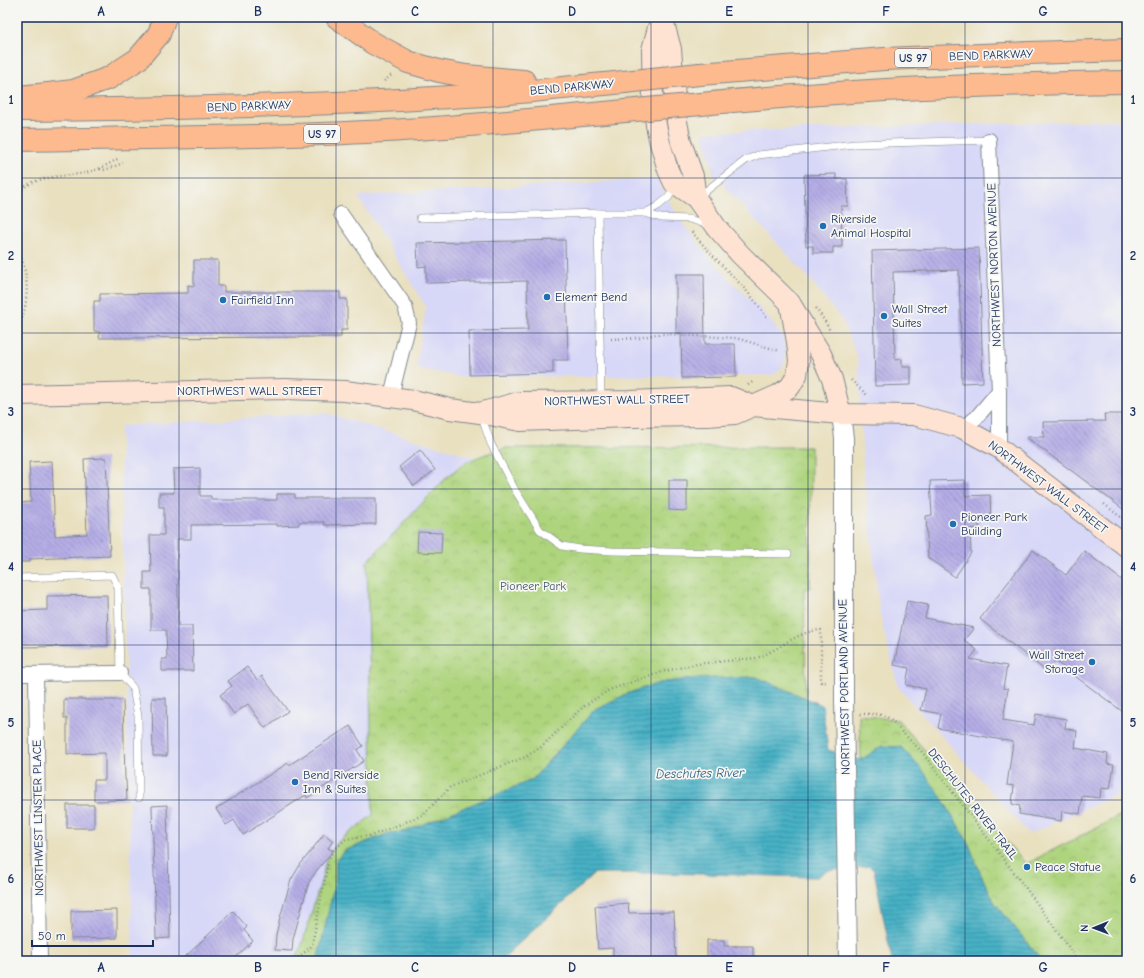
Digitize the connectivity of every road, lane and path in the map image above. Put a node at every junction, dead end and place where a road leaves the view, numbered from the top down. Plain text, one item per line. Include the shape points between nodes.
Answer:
1 (165, 17) edge
2 (337, 17) edge
3 (661, 17) edge
4 (1127, 50) edge
5 (1127, 82) edge
6 (577, 86) junction
7 (17, 97) edge
8 (17, 110) edge
9 (17, 140) edge
10 (989, 140) joint
11 (123, 163) dead end
12 (674, 183) junction
13 (17, 195) edge
14 (696, 198) junction
15 (598, 213) junction
16 (645, 213) junction
17 (341, 214) dead end
18 (420, 218) dead end
19 (717, 228) junction
20 (17, 247) edge
21 (790, 303) junction
22 (814, 305) dead end
23 (17, 327) edge
24 (832, 338) dead end
25 (600, 340) junction
26 (783, 352) dead end
27 (849, 374) dead end
28 (999, 391) junction
29 (17, 395) edge
30 (390, 396) junction
31 (872, 398) dead end
32 (601, 401) junction
33 (753, 406) junction
34 (480, 413) junction
35 (841, 414) junction
36 (541, 420) junction
37 (962, 428) junction
38 (999, 448) junction
39 (1127, 547) edge
40 (788, 554) dead end
41 (17, 578) edge
42 (120, 673) junction
43 (17, 674) edge
44 (36, 674) junction
45 (829, 682) dead end
46 (844, 728) junction
47 (139, 798) dead end
48 (40, 961) edge
49 (296, 961) edge
50 (848, 961) edge
51 (1078, 961) edge

1 - 7 highway via 159,34 138,59 109,78 73,91
2 - 6 highway via 373,43 408,62 439,71 466,76
3 - 12 main road via 652,50 653,100 660,143
3 - 14 main road via 671,49 677,122 681,142 694,176
4 - 6 highway, BEND PARKWAY / US 97, bridge via 884,60
5 - 9 highway, US 97, bridge via 952,86 833,93 468,125 336,133
6 - 8 highway, BEND PARKWAY / US 97 via 360,102 168,109
10 - 14 lane via 855,144 758,155 746,160
10 - 28 street, NORTHWEST NORTON AVENUE
11 - 13 path via 105,170 38,180 27,184
12 - 14 main road
12 - 16 lane via 669,197
14 - 19 main road
15 - 16 lane
15 - 18 lane
15 - 25 lane
16 - 19 lane via 661,218 689,219
17 - 30 street via 405,306 409,323
19 - 21 main road
20 - 23 path via 26,277 27,293 20,324
21 - 33 main road via 798,349 797,375 790,387
21 - 35 main road via 821,354 832,379
22 - 24 path
25 - 26 path via 639,338 656,334 736,338
25 - 32 lane
27 - 31 path via 852,381
28 - 37 street via 976,418
28 - 38 street, NORTHWEST NORTON AVENUE
29 - 30 main road, NORTHWEST WALL STREET via 286,389 345,390
30 - 34 main road, NORTHWEST WALL STREET
32 - 33 main road, NORTHWEST WALL STREET via 732,397
32 - 34 main road, NORTHWEST WALL STREET via 519,402
32 - 36 main road via 595,410 562,412
33 - 35 main road, NORTHWEST WALL STREET
33 - 36 main road, NORTHWEST WALL STREET via 735,414 707,416
34 - 36 main road, NORTHWEST WALL STREET via 520,421
34 - 40 lane via 491,444 515,490 540,530 562,546 612,551
35 - 37 main road, NORTHWEST WALL STREET via 914,415
35 - 46 street, NORTHWEST PORTLAND AVENUE via 844,438
37 - 38 main road, NORTHWEST WALL STREET
38 - 39 main road, NORTHWEST WALL STREET
41 - 42 lane via 112,575 118,587
42 - 44 street
42 - 47 lane via 133,688 136,702
43 - 44 street
44 - 48 street, NORTHWEST LINSTER PLACE
45 - 49 path via 821,682 821,630 814,630 756,658 697,664 665,671 609,690 583,707 541,747 525,757 450,787 423,815 373,835 346,839 329,858 312,945
46 - 50 street, NORTHWEST PORTLAND AVENUE
46 - 51 path, DESCHUTES RIVER TRAIL via 858,722 858,714 877,714 892,720 922,752

